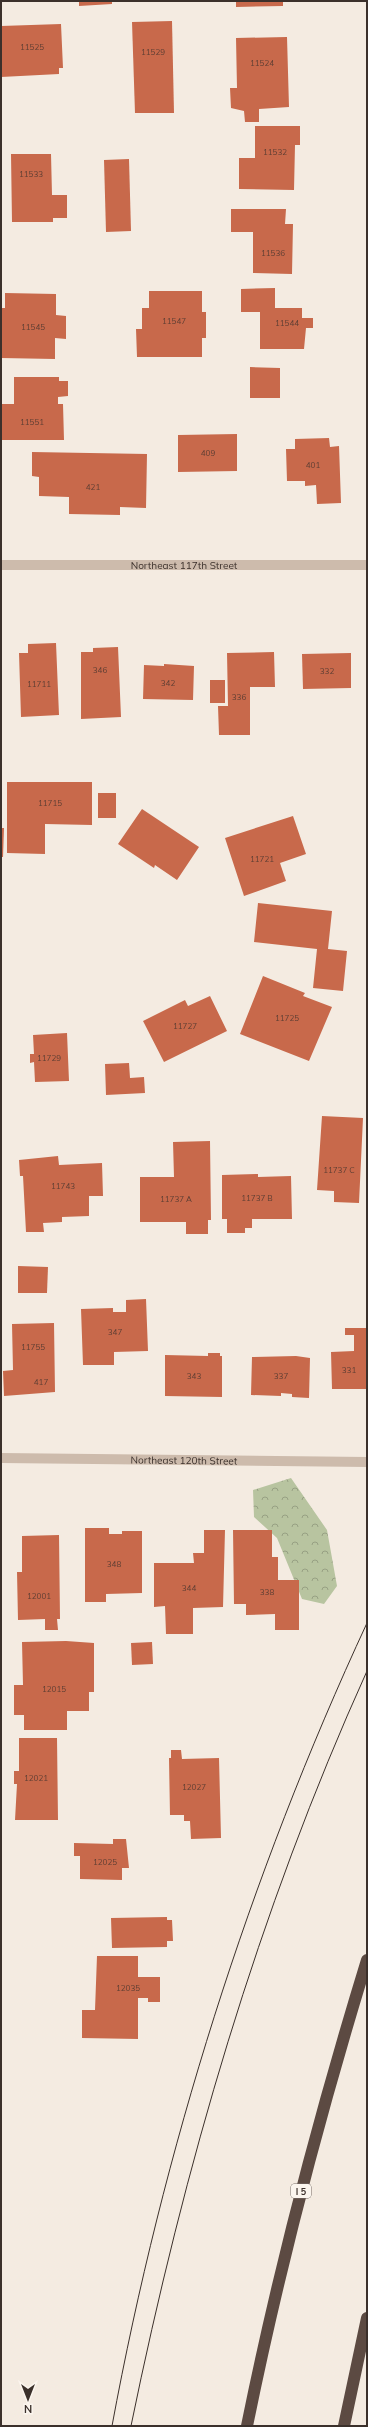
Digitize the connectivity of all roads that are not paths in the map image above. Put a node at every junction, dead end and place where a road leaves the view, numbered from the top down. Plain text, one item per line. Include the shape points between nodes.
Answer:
1 (1, 565) edge
2 (367, 565) edge
3 (1, 1458) edge
4 (367, 1462) edge
5 (367, 1960) edge
6 (367, 2318) edge
7 (247, 2426) edge
8 (344, 2426) edge

1 - 2 street, Northeast 117th Street
3 - 4 street, Northeast 120th Street
5 - 7 highway, I 5 via 336,2060 281,2264
6 - 8 highway

